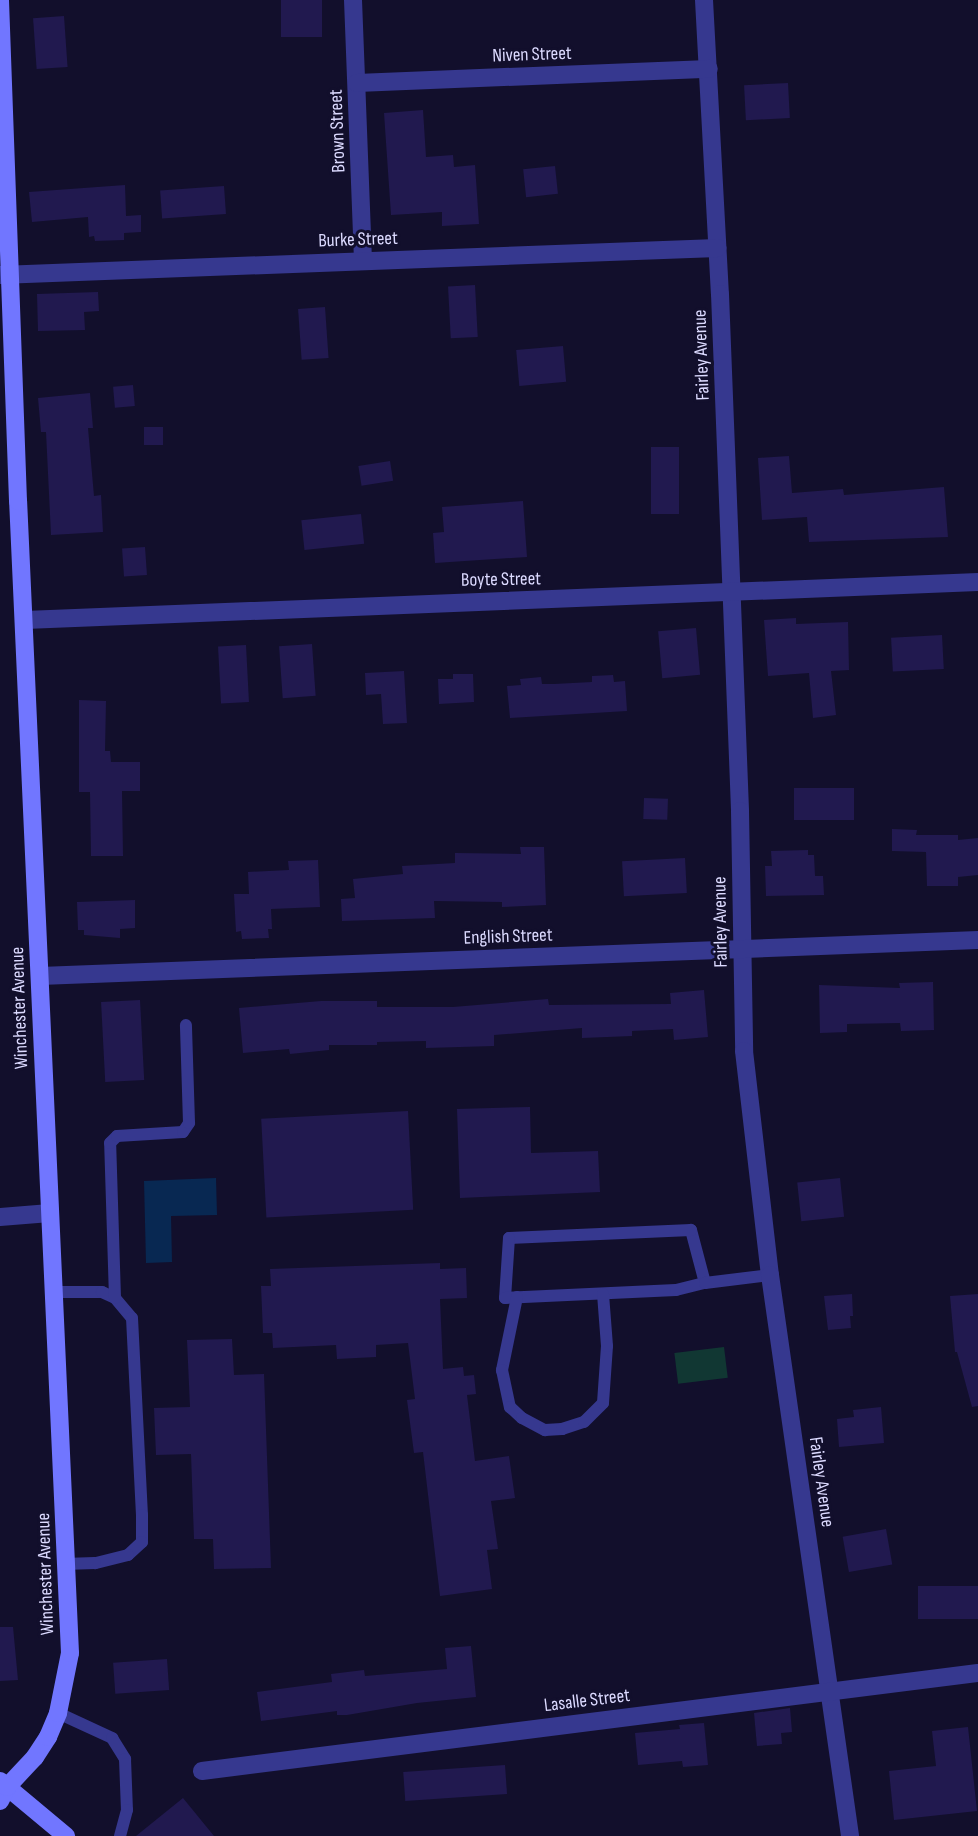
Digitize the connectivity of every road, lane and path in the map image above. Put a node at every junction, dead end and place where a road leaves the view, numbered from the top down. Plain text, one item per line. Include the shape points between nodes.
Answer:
1 (0, 0) edge
2 (353, 0) edge
3 (704, 0) edge
4 (709, 69) junction
5 (357, 83) junction
6 (718, 248) junction
7 (363, 261) junction
8 (6, 275) edge
9 (978, 582) edge
10 (731, 591) junction
11 (25, 620) junction
12 (978, 940) edge
13 (743, 950) junction
14 (40, 976) junction
15 (186, 1025) dead end
16 (50, 1213) junction
17 (0, 1217) edge
18 (770, 1275) junction
19 (705, 1283) junction
20 (54, 1292) junction
21 (603, 1294) junction
22 (517, 1297) junction
23 (115, 1298) junction
24 (64, 1564) junction
25 (978, 1673) edge
26 (830, 1692) junction
27 (58, 1713) junction
28 (202, 1771) dead end
29 (2, 1790) edge
30 (65, 1836) edge
31 (120, 1836) edge
32 (849, 1836) edge

1 - 8 street, Winchester Avenue
2 - 5 street, Brown Street
3 - 4 street, Fairley Avenue
4 - 5 street, Niven Street
4 - 6 street, Fairley Avenue
5 - 7 street, Brown Street
6 - 7 street, Burke Street
6 - 10 street, Fairley Avenue
7 - 8 street, Burke Street
8 - 11 street, Winchester Avenue
9 - 10 street, Boyte Street
10 - 11 street, Boyte Street
10 - 13 street, Fairley Avenue
11 - 14 street, Winchester Avenue
12 - 13 street, English Street
13 - 14 street, English Street
13 - 18 street, Fairley Avenue via 744,1051
14 - 16 street, Winchester Avenue
15 - 23 lane via 189,1123 183,1132 117,1136 110,1143
16 - 17 street
16 - 20 street, Winchester Avenue
18 - 19 lane
18 - 26 street, Fairley Avenue
19 - 21 lane via 676,1290
19 - 22 lane via 691,1230 509,1238 505,1298
20 - 23 lane via 102,1293
20 - 24 street, Winchester Avenue
21 - 22 lane
21 - 22 lane via 607,1346 603,1403 584,1422 545,1430 522,1419 510,1407 507,1395 502,1370
23 - 24 lane via 132,1318 142,1542 128,1555
24 - 27 street, Winchester Avenue via 69,1653
25 - 26 street, Lasalle Street
26 - 28 street, Lasalle Street
26 - 32 street, Fairley Avenue
27 - 29 street, Winchester Avenue via 35,1757
27 - 31 lane via 112,1738 125,1759 127,1810
29 - 30 street

